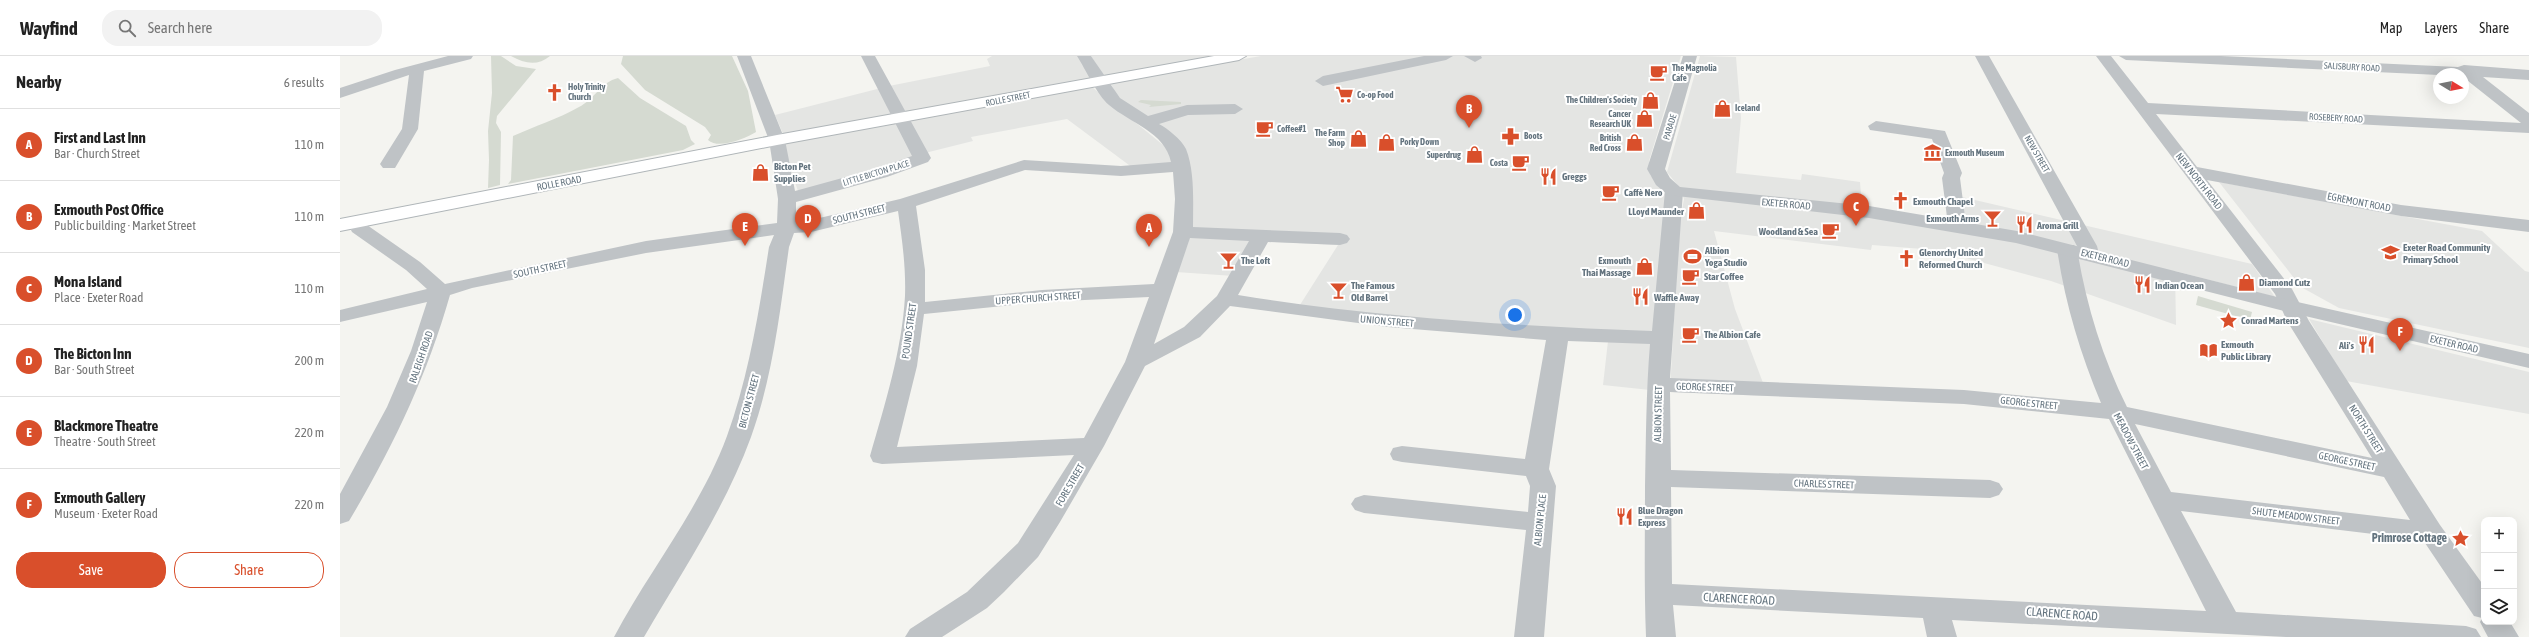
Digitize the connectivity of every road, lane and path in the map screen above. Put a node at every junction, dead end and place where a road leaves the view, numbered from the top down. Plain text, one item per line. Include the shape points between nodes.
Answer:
1 (466, 56) edge
2 (744, 56) edge
3 (868, 56) edge
4 (1084, 56) edge
5 (1240, 56) edge
6 (1446, 56) edge
7 (1690, 56) edge
8 (1982, 56) edge
9 (2103, 56) edge
10 (2126, 56) edge
11 (2446, 56) edge
12 (2462, 68) edge
13 (417, 69) junction
14 (2433, 70) edge
15 (2469, 72) edge
16 (2469, 74) edge
17 (2529, 75) edge
18 (1323, 81) dead end
19 (1100, 82) junction
20 (340, 93) edge
21 (2142, 108) junction
22 (1235, 109) dead end
23 (903, 119) junction
24 (2529, 121) edge
25 (1147, 122) junction
26 (1876, 126) dead end
27 (2529, 128) edge
28 (777, 140) junction
29 (389, 164) dead end
30 (1181, 166) junction
31 (2190, 171) junction
32 (1674, 191) junction
33 (788, 199) junction
34 (906, 203) junction
35 (348, 223) edge
36 (1960, 226) junction
37 (2529, 226) edge
38 (786, 229) junction
39 (1182, 232) junction
40 (1261, 236) junction
41 (1340, 238) dead end
42 (2078, 251) junction
43 (1163, 290) junction
44 (441, 291) junction
45 (1225, 299) junction
46 (2292, 307) junction
47 (914, 308) junction
48 (340, 316) edge
49 (1558, 334) junction
50 (1661, 338) junction
51 (2529, 361) edge
52 (1136, 362) junction
53 (1658, 386) junction
54 (2115, 412) junction
55 (1092, 446) junction
56 (1402, 454) dead end
57 (1536, 469) junction
58 (2393, 471) junction
59 (1657, 478) junction
60 (1990, 489) dead end
61 (2162, 500) junction
62 (1364, 504) dead end
63 (340, 515) edge
64 (1539, 522) junction
65 (2431, 532) junction
66 (1658, 594) junction
67 (2481, 604) edge
68 (1935, 609) junction
69 (2226, 623) junction
70 (2496, 625) edge
71 (628, 637) edge
72 (920, 637) edge
73 (1529, 637) edge
74 (1662, 637) edge
75 (1942, 637) edge
76 (2466, 637) edge
77 (2504, 637) edge

1 - 13 street
2 - 28 street, BICTON STREET
3 - 23 street, LITTLE BICTON PLACE
4 - 19 street, FORE STREET
5 - 19 main road, ROLLE STREET
6 - 18 street
7 - 32 street, PARADE via 1656,170 1662,181
8 - 42 street, NEW STREET via 2087,246
9 - 21 street, NEW NORTH ROAD
10 - 14 street, SALISBURY ROAD
11 - 12 street
13 - 20 street
13 - 29 street via 410,129
15 - 17 street, SALISBURY ROAD
16 - 24 street
19 - 23 main road, ROLLE STREET
19 - 25 street, FORE STREET via 1117,103
21 - 27 street, ROSEBERY ROAD
21 - 31 street, NEW NORTH ROAD
22 - 25 street via 1187,110
23 - 28 main road, ROLLE STREET
23 - 33 street, LITTLE BICTON PLACE via 922,158 881,173
25 - 30 street, FORE STREET via 1173,144
26 - 36 street via 1939,135 1953,173 1951,178 1956,217
28 - 33 street, BICTON STREET
28 - 35 main road, ROLLE ROAD
30 - 34 street, SOUTH STREET via 1121,171 1024,165
30 - 39 street, FORE STREET via 1184,199
31 - 37 street, EGREMONT ROAD via 2470,222
31 - 46 street, NEW NORTH ROAD via 2285,293
32 - 36 street, EXETER ROAD via 1713,198 1797,204
32 - 50 street, ALBION STREET
33 - 38 street, BICTON STREET
34 - 38 street, SOUTH STREET via 810,226
34 - 47 street, POUND STREET via 912,245
35 - 44 street via 413,266
36 - 42 street, EXETER ROAD
38 - 44 street, SOUTH STREET via 762,230 646,247
38 - 71 street, BICTON STREET via 778,247 764,346 739,436 704,511
39 - 40 street
39 - 43 street, FORE STREET
40 - 41 street
40 - 45 street
42 - 46 street, EXETER ROAD
42 - 54 street, MEADOW STREET via 2072,288 2086,337
43 - 47 street, UPPER CHURCH STREET via 1042,296
43 - 52 street, FORE STREET
44 - 48 street, SOUTH STREET via 413,300
44 - 63 street, RALEIGH ROAD via 410,387 372,465
45 - 49 street, UNION STREET via 1292,311 1396,323
45 - 52 street via 1192,332
46 - 51 street, EXETER ROAD
46 - 58 street, NORTH STREET via 2298,321
47 - 55 street, POUND STREET via 900,395 882,456
49 - 50 street, UNION STREET
49 - 57 street, ALBION PLACE
50 - 53 street, ALBION STREET
52 - 55 street, FORE STREET
53 - 54 street, GEORGE STREET via 1964,397
53 - 59 street, ALBION STREET
54 - 58 street, GEORGE STREET
54 - 61 street, MEADOW STREET
55 - 72 street, FORE STREET via 1028,550 977,600
56 - 57 street
57 - 64 street, ALBION PLACE via 1543,486
58 - 65 street, NORTH STREET
59 - 60 street, CHARLES STREET
59 - 66 street, ALBION STREET
61 - 65 street, SHUTE MEADOW STREET
61 - 69 street, MEADOW STREET
62 - 64 street
64 - 73 street, ALBION PLACE
65 - 67 street, NORTH STREET
66 - 68 street, CLARENCE ROAD
66 - 74 street, ALBION STREET
68 - 69 street, CLARENCE ROAD
68 - 75 street
69 - 76 street, CLARENCE ROAD via 2427,632
70 - 77 street

